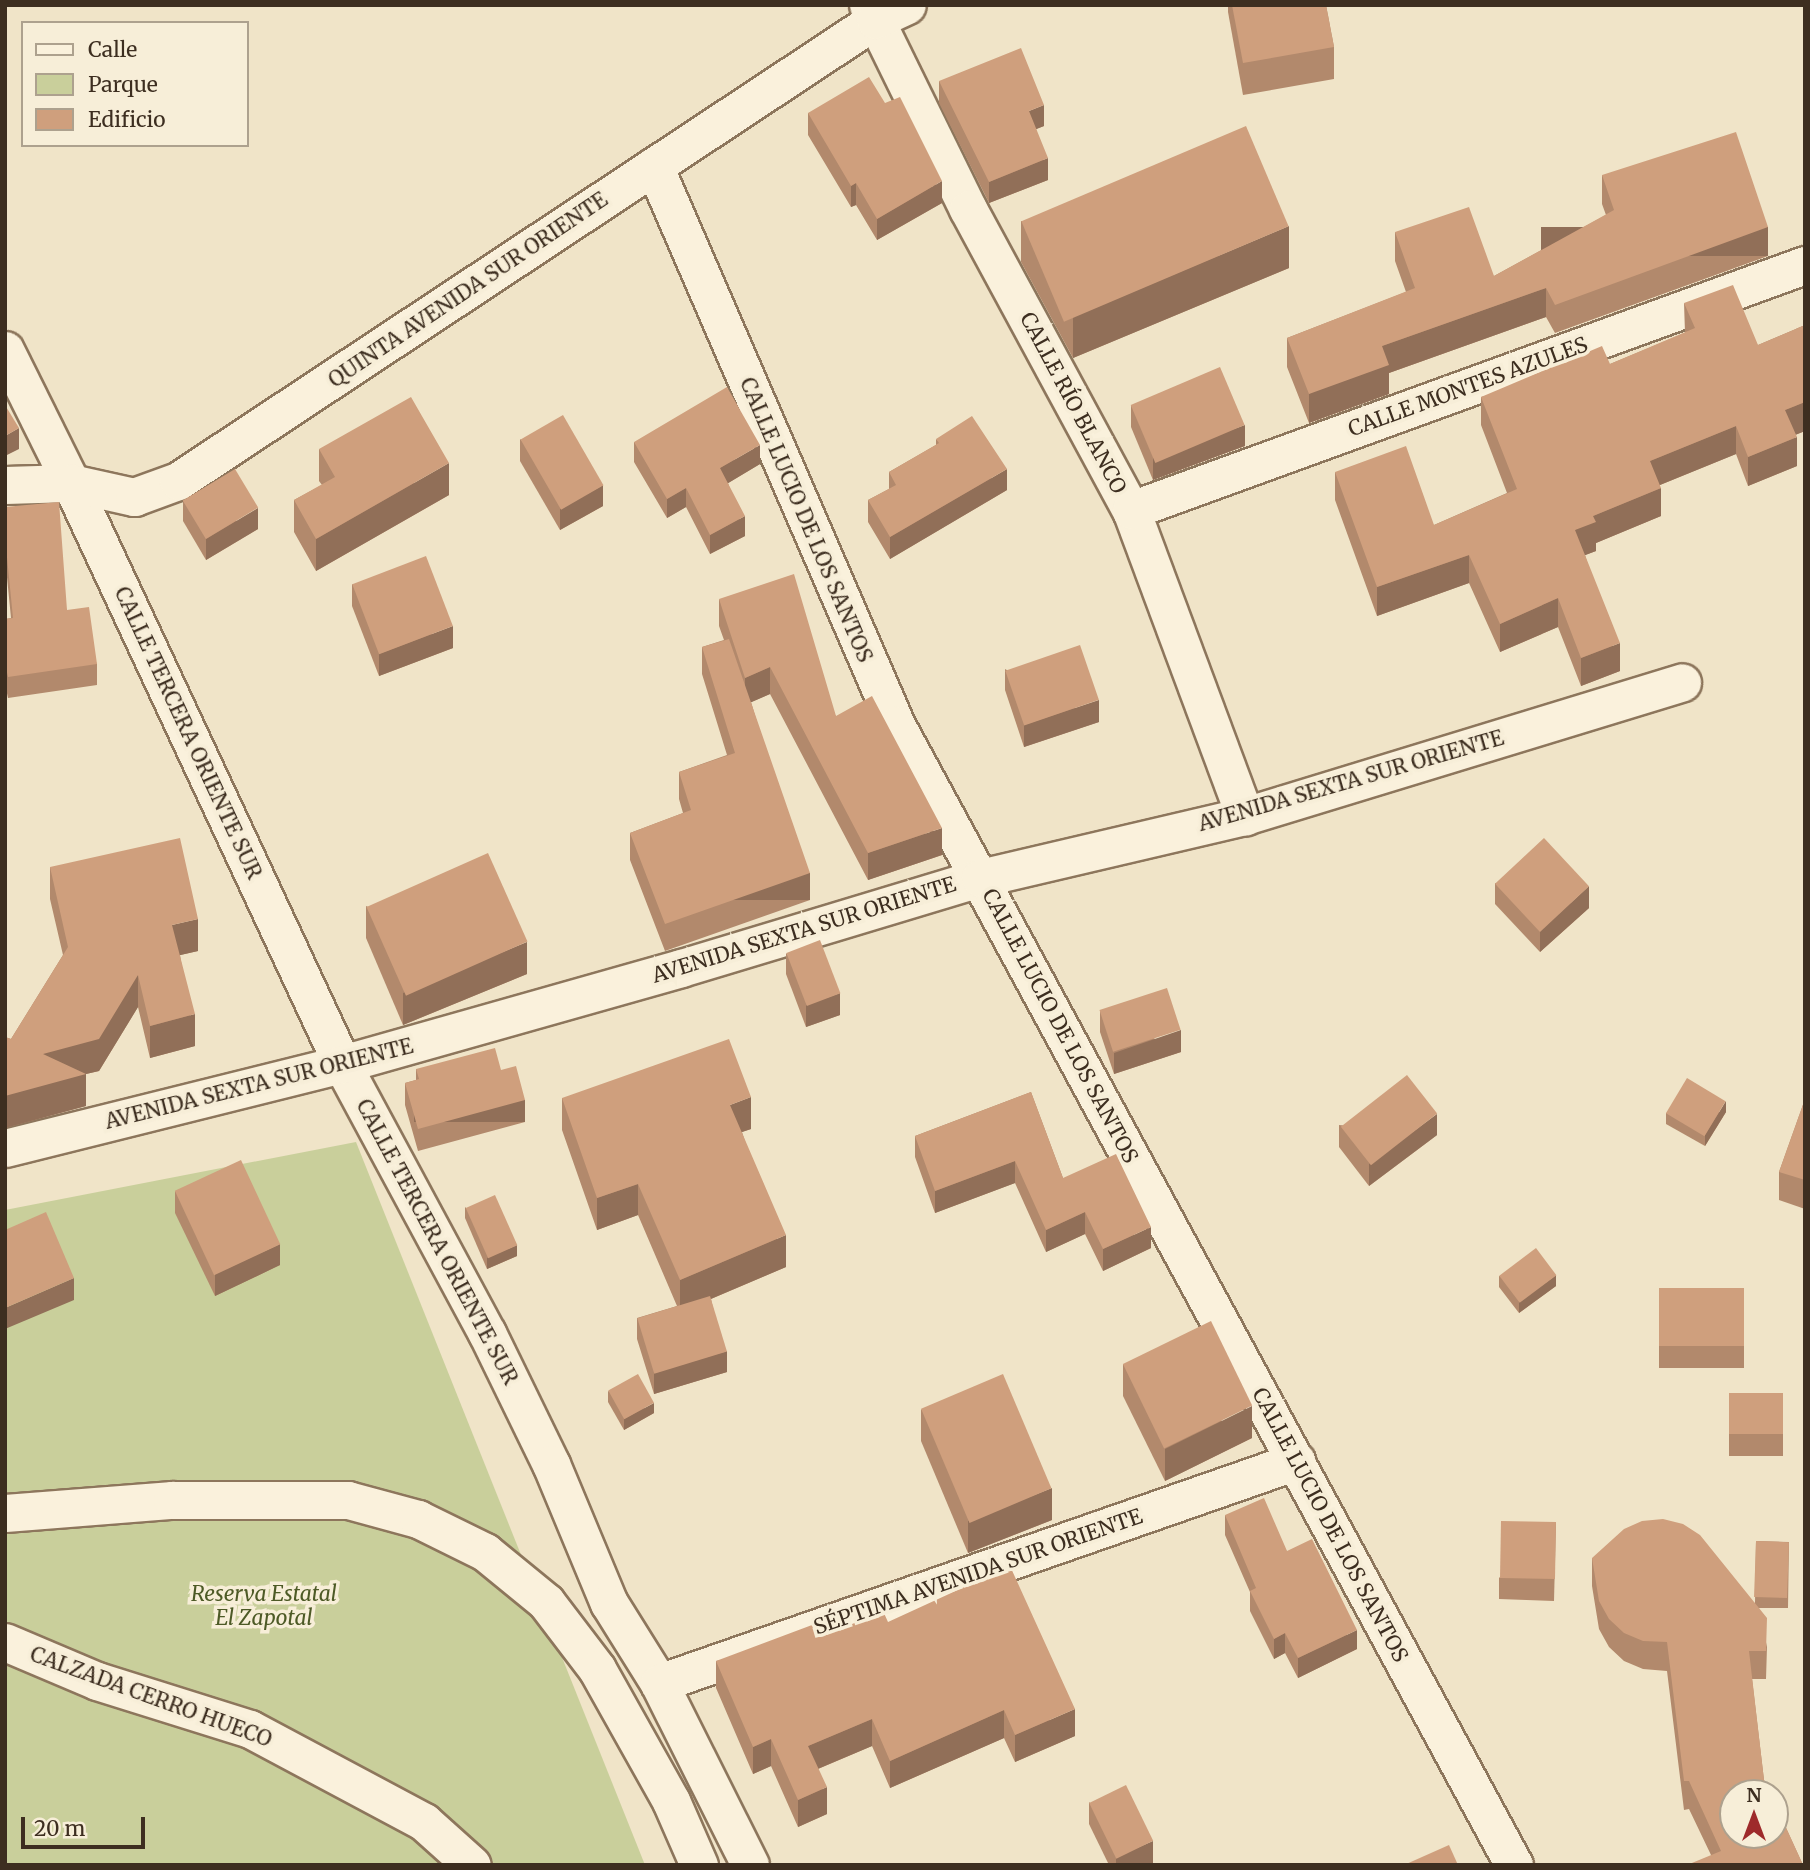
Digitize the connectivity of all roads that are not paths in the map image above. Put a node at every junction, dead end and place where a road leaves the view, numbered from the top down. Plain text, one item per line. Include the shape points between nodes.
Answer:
1 (883, 10) edge
2 (653, 166) junction
3 (1805, 265) edge
4 (5, 350) edge
5 (71, 483) junction
6 (5, 485) edge
7 (1131, 510) junction
8 (1682, 682) dead end
9 (1245, 816) junction
10 (980, 878) junction
11 (342, 1064) junction
12 (5, 1148) edge
13 (1296, 1461) junction
14 (5, 1513) edge
15 (5, 1642) edge
16 (659, 1683) junction
17 (472, 1865) edge
18 (699, 1865) edge
19 (750, 1865) edge
20 (1514, 1865) edge

1 - 2 street, QUINTA AVENIDA SUR ORIENTE
1 - 7 street, CALLE RÍO BLANCO via 968,209
2 - 5 street, QUINTA AVENIDA SUR ORIENTE via 178,481 134,496
2 - 10 street, CALLE LUCIO DE LOS SANTOS via 896,725
3 - 7 street, CALLE MONTES AZULES
4 - 5 street, CALLE TERCERA ORIENTE SUR
5 - 6 street, QUINTA AVENIDA SUR ORIENTE
5 - 11 street, CALLE TERCERA ORIENTE SUR
7 - 9 street, CALLE RÍO BLANCO
8 - 9 street, AVENIDA SEXTA SUR ORIENTE
9 - 10 street, AVENIDA SEXTA SUR ORIENTE
10 - 11 street, AVENIDA SEXTA SUR ORIENTE
10 - 13 street, CALLE LUCIO DE LOS SANTOS
11 - 12 street, AVENIDA SEXTA SUR ORIENTE
11 - 16 street, CALLE TERCERA ORIENTE SUR via 493,1345 551,1464 609,1603
13 - 16 street, SÉPTIMA AVENIDA SUR ORIENTE
13 - 20 street, CALLE LUCIO DE LOS SANTOS
14 - 18 street via 172,1500 348,1500 418,1519 485,1552 546,1602 597,1669 671,1801
15 - 17 street, CALZADA CERRO HUECO via 97,1681 250,1729 424,1822
16 - 19 street, CALLE TERCERA ORIENTE SUR

